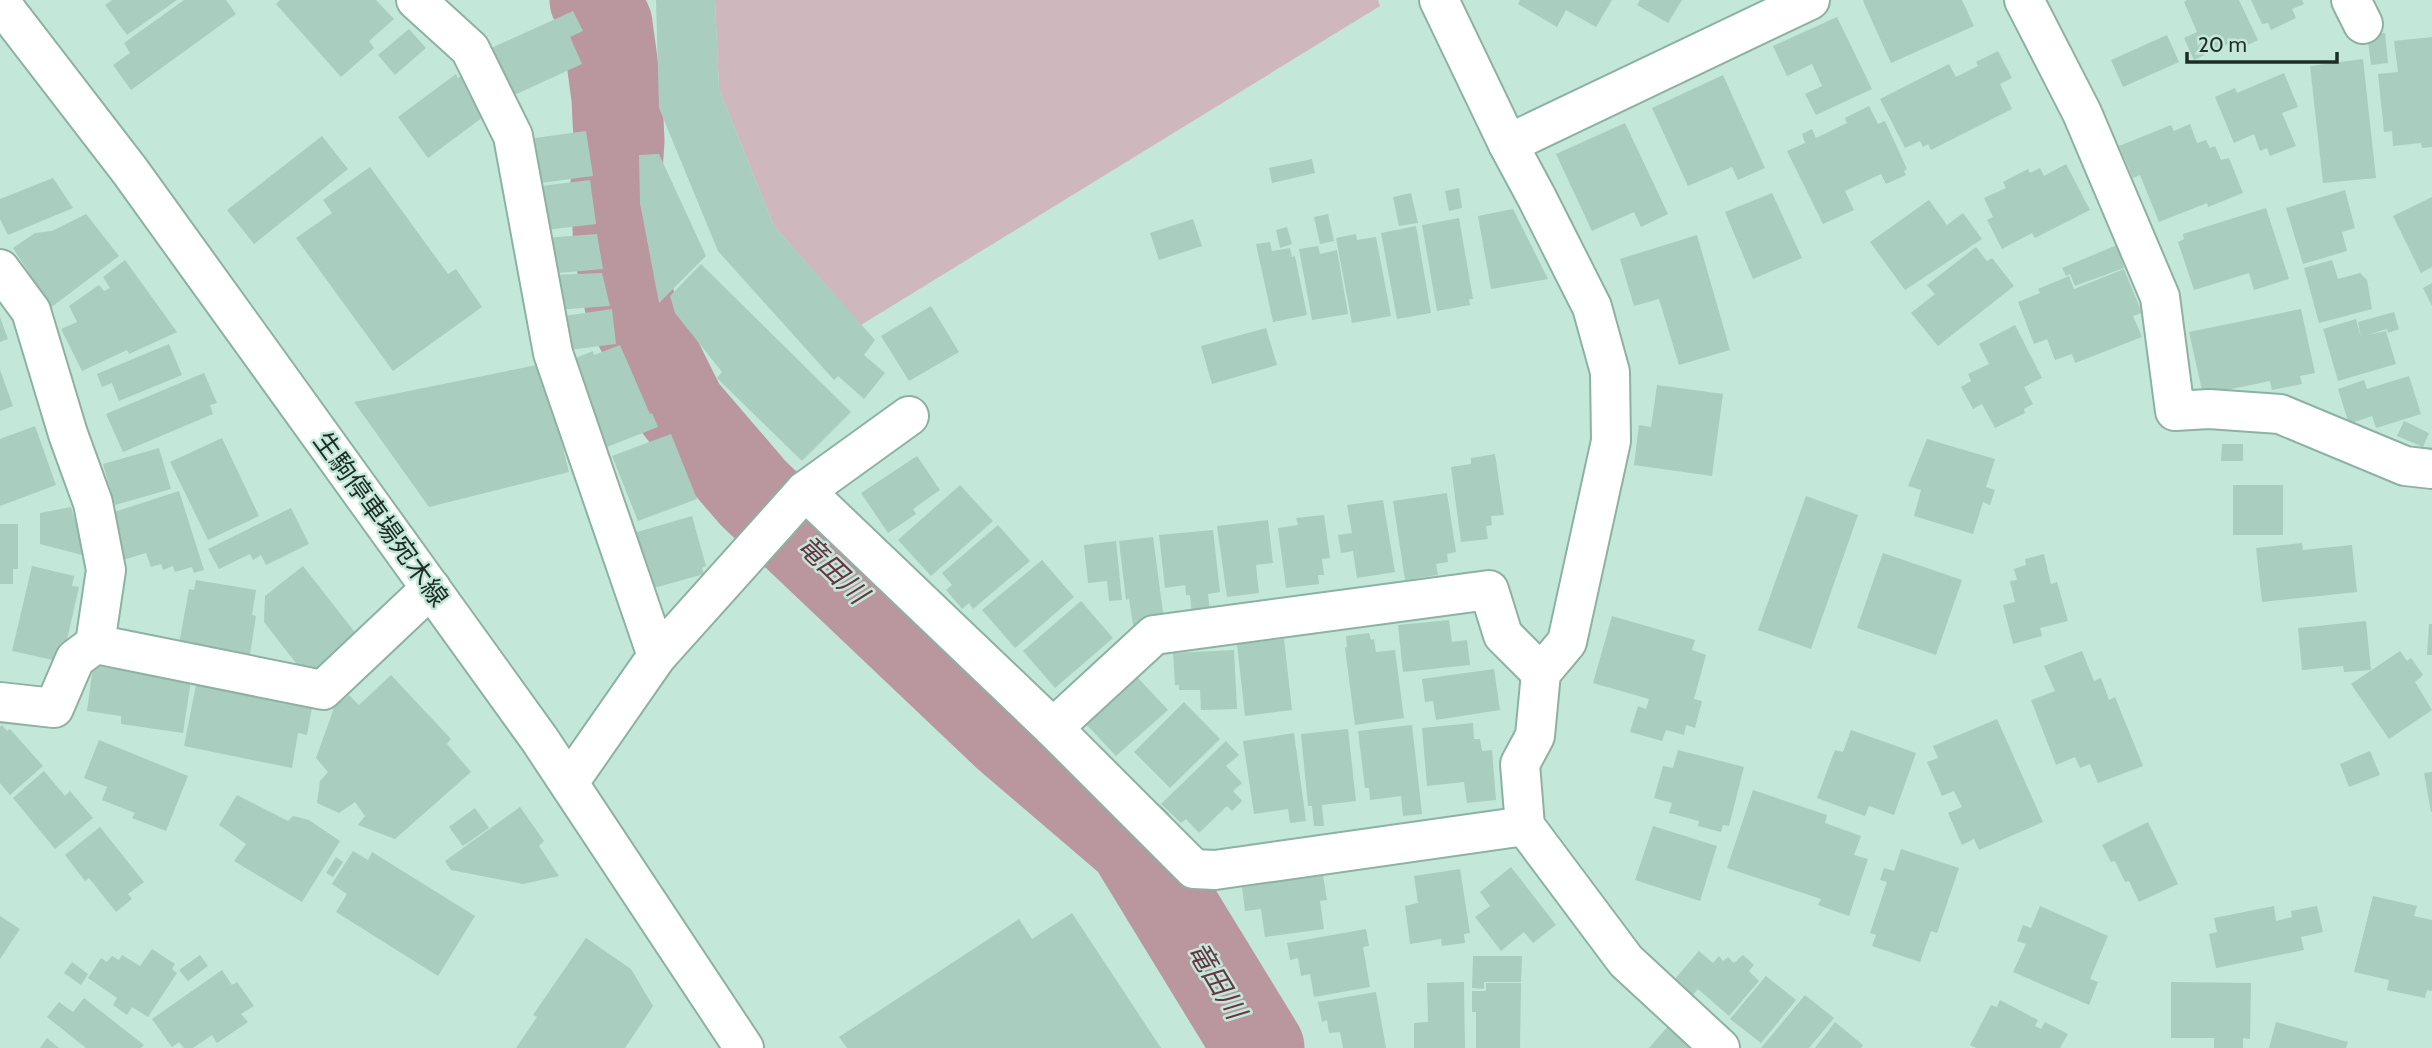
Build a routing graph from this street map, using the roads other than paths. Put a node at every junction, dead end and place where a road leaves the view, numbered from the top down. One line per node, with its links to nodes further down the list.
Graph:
1 (416, 0): 13 (street)
2 (1439, 0): 6 (street)
3 (1810, 0): 6 (street)
4 (2024, 0): 9 (street)
5 (0, 2): 11 (street, 生駒停車場宛木線)
6 (1508, 144): 14 (street)
7 (0, 269): 12 (street)
8 (909, 416): 10 (street)
9 (2432, 469)
10 (801, 495): 13 (street); 16 (street)
11 (431, 588): 12 (street); 17 (street, 生駒停車場宛木線)
12 (95, 644): 15 (street)
13 (657, 656): 17 (street)
14 (1541, 673): 16 (street); 18 (street)
15 (0, 702)
16 (1053, 728): 18 (street)
17 (570, 781): 19 (street, 生駒停車場宛木線)
18 (1525, 826): 20 (street)
19 (744, 1048)
20 (1720, 1048)

